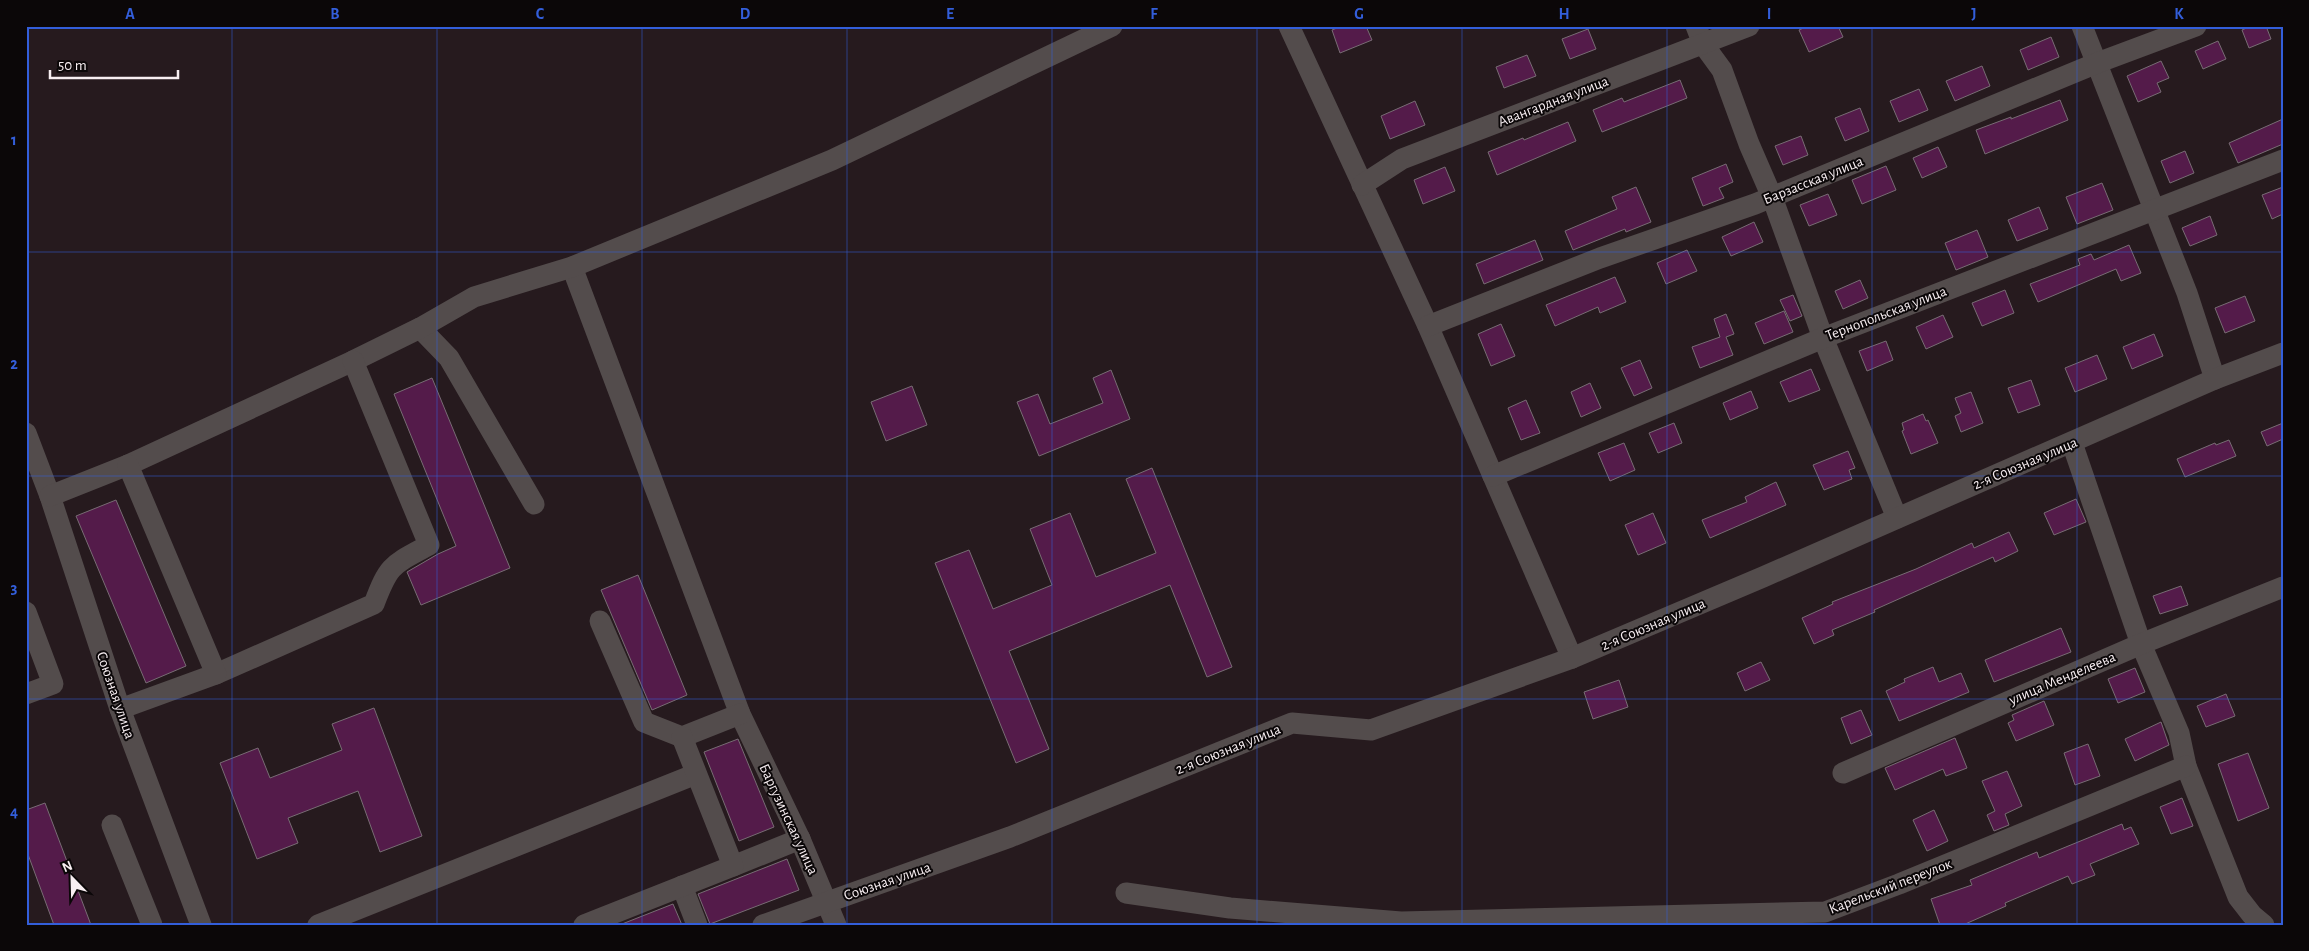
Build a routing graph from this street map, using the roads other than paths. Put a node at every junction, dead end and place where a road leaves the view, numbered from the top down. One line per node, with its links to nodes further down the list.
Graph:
1 (1112, 26): 12 (street)
2 (1289, 26): 9 (street)
3 (1749, 26): 6 (street, Авангардная улица)
4 (2082, 26): 7 (street)
5 (2196, 26): 7 (street, Барзасская улица)
6 (1699, 35): 9 (street, Авангардная улица); 10 (street)
7 (2097, 63): 10 (street, Барзасская улица); 11 (street)
8 (2283, 160): 11 (street, Тернопольская улица)
9 (1362, 185): 13 (street)
10 (1772, 197): 13 (street, Барзасская улица); 15 (street)
11 (2154, 208): 15 (street, Тернопольская улица); 18 (street)
12 (572, 267): 14 (street); 34 (street, Баргузинская улица)
13 (1428, 326): 22 (street)
14 (420, 328): 17 (street); 24 (street)
15 (1823, 338): 22 (street, Тернопольская улица); 25 (street)
16 (2283, 353): 18 (street, 2-я Союзная улица)
17 (353, 361): 21 (street); 31 (street)
18 (2215, 379): 20 (street, 2-я Союзная улица)
19 (26, 432): 23 (street, Союзная улица)
20 (2072, 443): 25 (street, 2-я Союзная улица); 29 (street)
21 (128, 465): 23 (street); 31 (street)
22 (1493, 476): 30 (street)
23 (50, 496): 33 (street, Союзная улица)
24 (534, 504)
25 (1897, 518): 30 (street, 2-я Союзная улица)
26 (2283, 587): 29 (street, улица Менделеева)
27 (26, 612): 32 (street)
28 (600, 621): 35 (street)
29 (2141, 644): 36 (street); 37 (street, улица Менделеева)
30 (1572, 658): 40 (street, 2-я Союзная улица)
31 (216, 674): 33 (street)
32 (26, 694)
33 (120, 709): 48 (street, Союзная улица)
34 (740, 714): 35 (street); 41 (street, Баргузинская улица)
35 (682, 737): 38 (street)
36 (2186, 766): 44 (street, Карельский переулок); 46 (street)
37 (1843, 773)
38 (696, 774): 42 (street); 49 (street)
39 (112, 825): 47 (street)
40 (1010, 837): 45 (street, Союзная улица)
41 (800, 839): 42 (street); 45 (street, Баргузинская улица)
42 (733, 866): 43 (street)
43 (682, 886): 50 (street); 51 (street)
44 (1126, 893)
45 (827, 902): 52 (street, Союзная улица); 53 (street, Баргузинская улица)
46 (2250, 922)
47 (152, 925)
48 (201, 925)
49 (318, 925)
50 (584, 925)
51 (698, 925)
52 (763, 925)
53 (836, 925)

